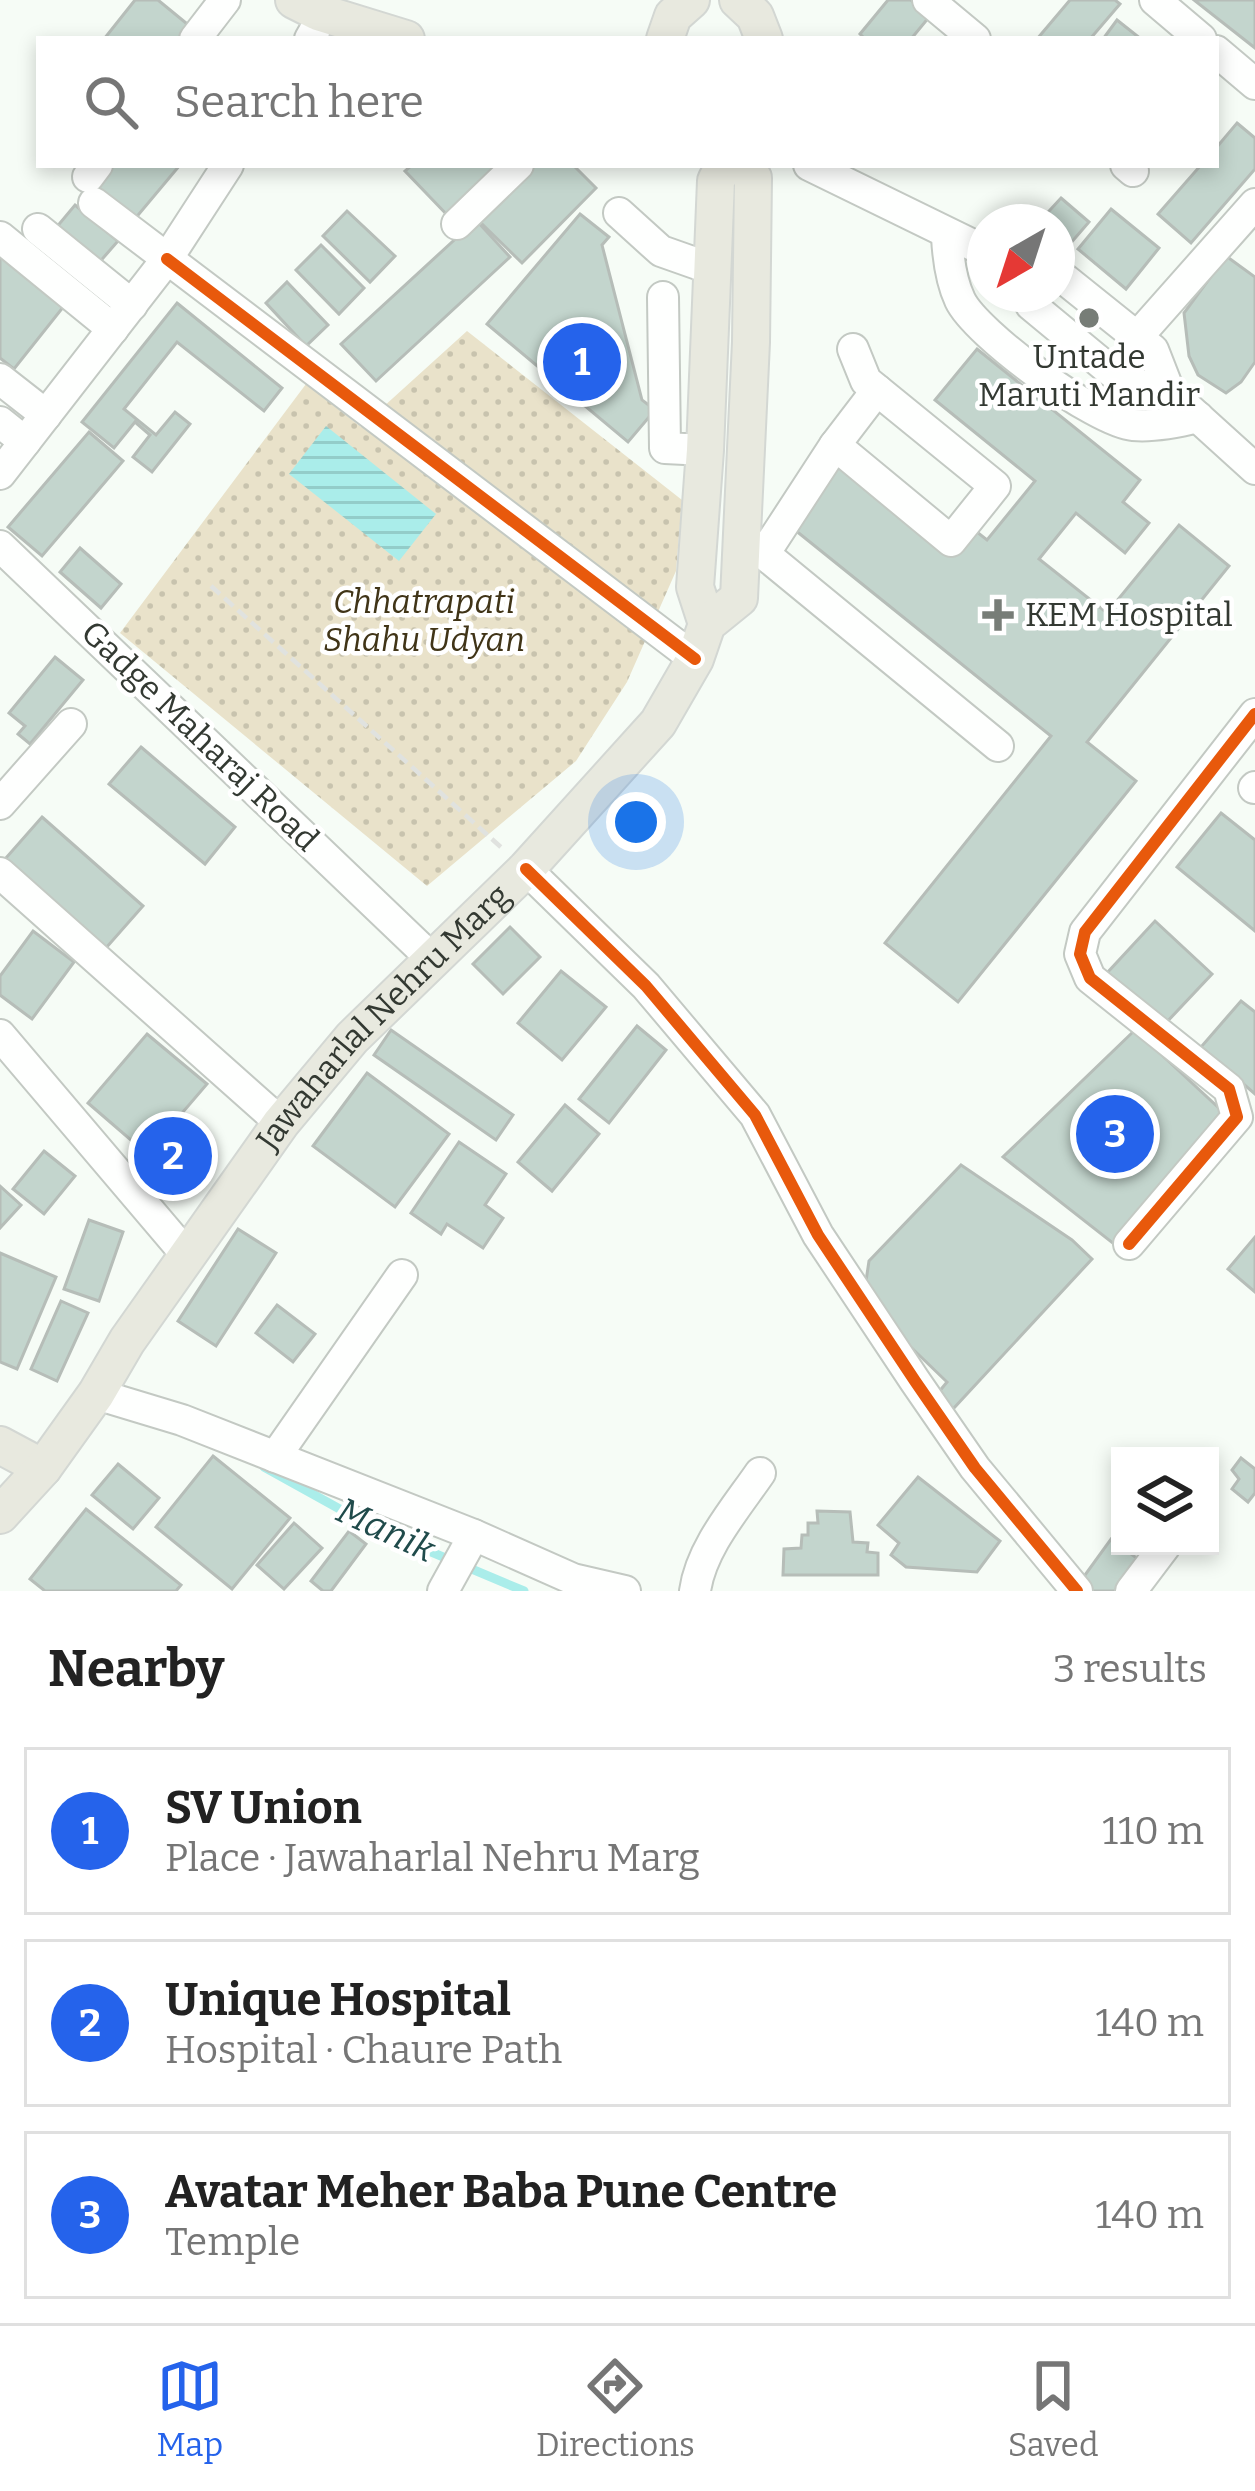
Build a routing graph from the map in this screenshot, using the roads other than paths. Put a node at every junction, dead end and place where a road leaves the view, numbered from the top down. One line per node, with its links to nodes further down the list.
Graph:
1 (225, 0): 6 (street)
2 (265, 0): 7 (main road)
3 (294, 0): 8 (main road)
4 (928, 0): 9 (street)
5 (1155, 0): 10 (street)
6 (197, 36)
7 (320, 36)
8 (396, 36)
9 (971, 36)
10 (1198, 36)
11 (1219, 54): 12 (street)
12 (1255, 84)
13 (226, 168): 27 (street)
14 (515, 168): 21 (street)
15 (722, 168): 28 (main road)
16 (745, 168): 46 (main road, Jawaharlal Nehru Marg)
17 (815, 168): 23 (street)
18 (93, 181): 27 (street)
19 (1255, 204): 25 (street)
20 (619, 213): 28 (street)
21 (457, 224)
22 (38, 230): 32 (street)
23 (947, 236): 26 (street); 39 (street)
24 (0, 237): 32 (street)
25 (1243, 239): 33 (street)
26 (967, 244)
27 (167, 259): 32 (street); 48 (street)
28 (710, 268): 43 (main road)
29 (1075, 287): 33 (street)
30 (663, 297): 43 (street)
31 (1039, 312): 37 (street)
32 (123, 317): 38 (street)
33 (1138, 336): 37 (street)
34 (853, 349): 36 (street)
35 (0, 379): 38 (street)
36 (877, 390): 42 (street); 42 (street)
37 (1169, 391): 39 (street)
38 (46, 415): 41 (street)
39 (1198, 417): 44 (street)
40 (0, 422): 41 (street)
41 (25, 442): 45 (street)
42 (835, 445): 46 (street)
43 (705, 450): 48 (main road)
44 (1255, 469)
45 (0, 474)
46 (753, 545): 48 (main road, Jawaharlal Nehru Marg); 51 (street)
47 (0, 546): 55 (street, Gadge Maharaj Road)
48 (701, 642): 53 (main road, Jawaharlal Nehru Marg)
49 (1255, 714): 58 (street)
50 (71, 724): 52 (street)
51 (998, 746)
52 (0, 804)
53 (526, 869): 55 (main road, Jawaharlal Nehru Marg); 71 (street)
54 (0, 873): 57 (street)
55 (415, 942): 57 (main road, Jawaharlal Nehru Marg)
56 (0, 1035): 59 (street)
57 (281, 1123): 59 (main road, Jawaharlal Nehru Marg)
58 (1129, 1244)
59 (186, 1254): 61 (main road, Jawaharlal Nehru Marg)
60 (402, 1275): 63 (street)
61 (96, 1394): 63 (street); 64 (main road, Jawaharlal Nehru Marg)
62 (0, 1445): 64 (main road)
63 (275, 1457): 68 (street)
64 (43, 1468): 66 (main road, Jawaharlal Nehru Marg)
65 (760, 1473): 70 (street)
66 (0, 1514)
67 (1158, 1555): 72 (street)
68 (459, 1562): 69 (street)
69 (625, 1591)
70 (695, 1591)
71 (1077, 1591)
72 (1131, 1591)

